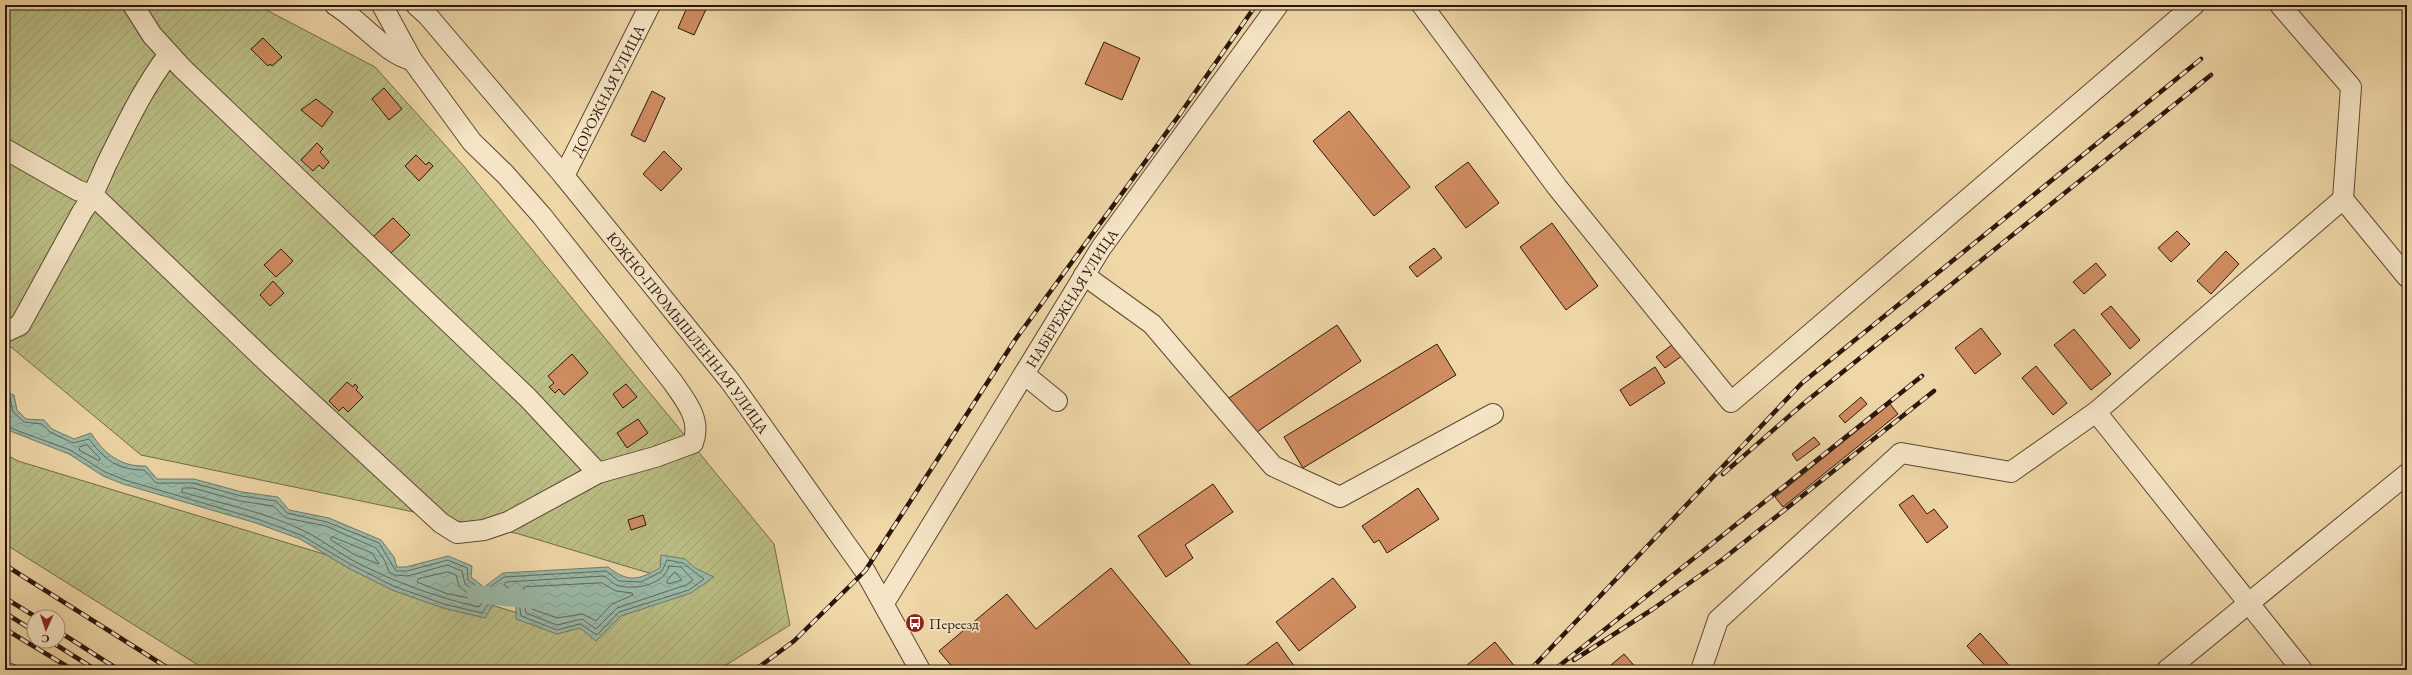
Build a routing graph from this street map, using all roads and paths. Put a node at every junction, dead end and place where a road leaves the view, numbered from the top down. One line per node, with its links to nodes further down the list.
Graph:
1 (133, 5): 10 (street)
2 (334, 5): 11 (street)
3 (382, 5): 11 (street)
4 (650, 5): 13 (street, ДОРОЖНАЯ УЛИЦА)
5 (1278, 5): 16 (street, НАБЕРЕЖНАЯ УЛИЦА)
6 (1422, 5): 7 (street)
7 (2194, 5)
8 (2280, 5): 15 (street)
9 (422, 10): 13 (street, ЮЖНО-ПРОМЫШЛЕННАЯ УЛИЦА)
10 (169, 54): 14 (street); 23 (street)
11 (412, 60): 23 (street)
12 (5, 149): 14 (street)
13 (564, 176): 25 (street, ЮЖНО-ПРОМЫШЛЕННАЯ УЛИЦА)
14 (94, 196): 18 (street); 23 (street)
15 (2342, 198): 17 (street); 21 (street)
16 (1084, 275): 19 (street, НАБЕРЕЖНАЯ УЛИЦА); 22 (street)
17 (2407, 277)
18 (5, 332)
19 (1024, 374): 20 (street); 25 (street, НАБЕРЕЖНАЯ УЛИЦА)
20 (1057, 401)
21 (2096, 412): 26 (street); 28 (street)
22 (1493, 414)
23 (598, 473)
24 (2407, 474): 26 (street)
25 (884, 603): 27 (street, ЮЖНО-ПРОМЫШЛЕННАЯ УЛИЦА)
26 (2248, 603): 29 (street); 30 (street)
27 (920, 670)
28 (1701, 670)
29 (2167, 670)
30 (2302, 670)

